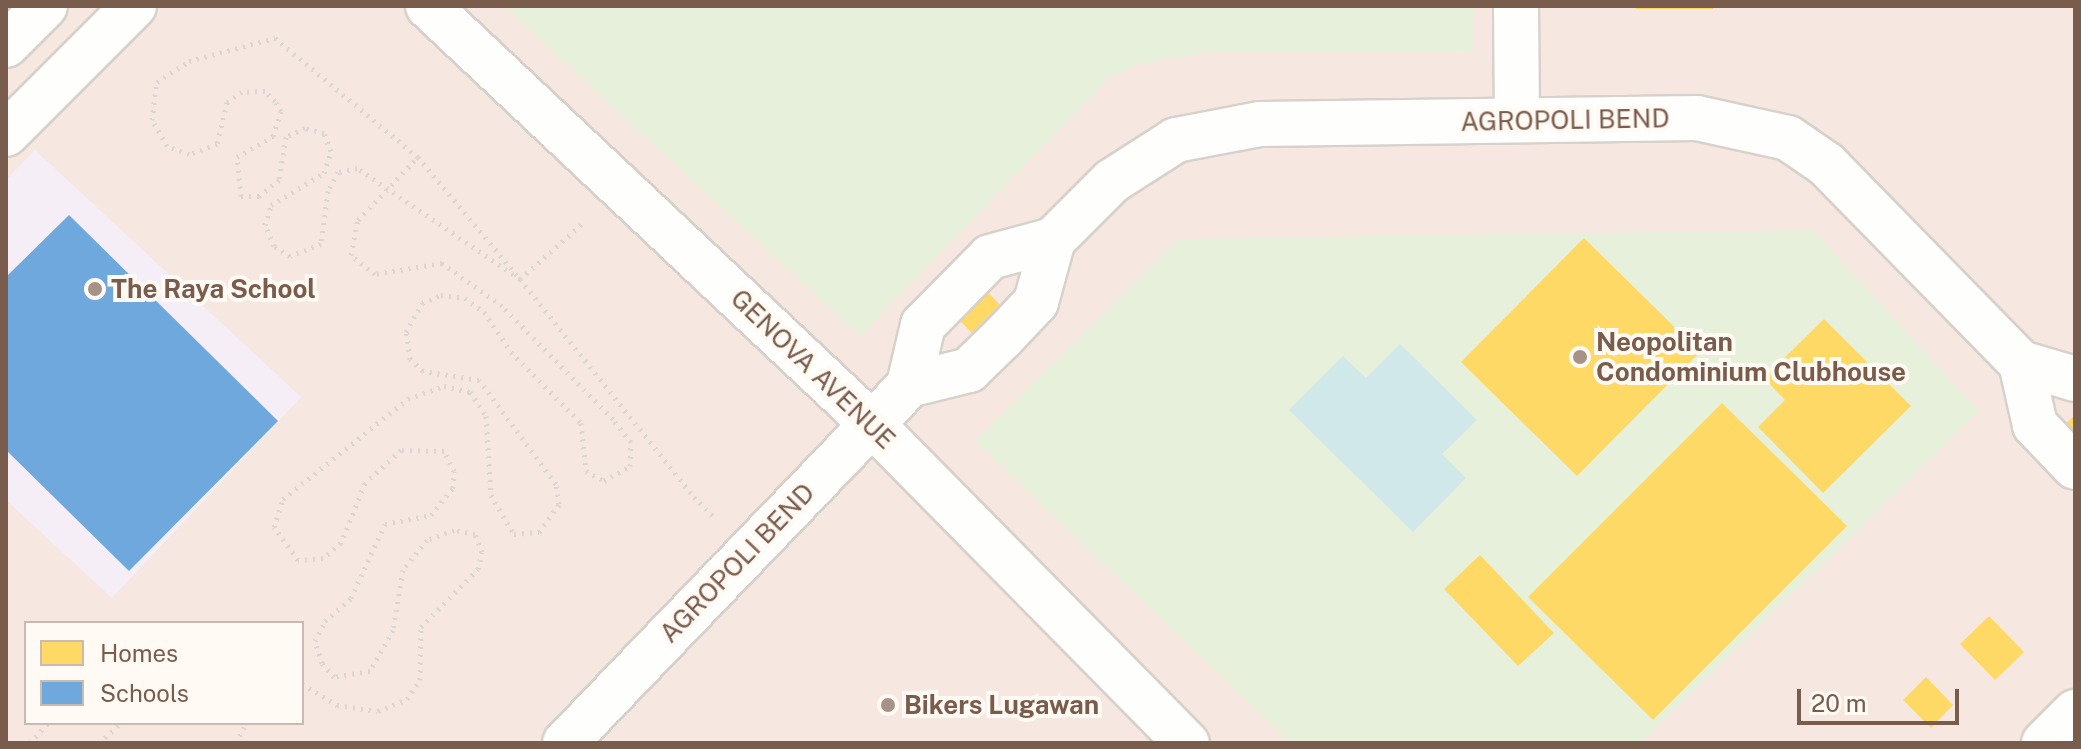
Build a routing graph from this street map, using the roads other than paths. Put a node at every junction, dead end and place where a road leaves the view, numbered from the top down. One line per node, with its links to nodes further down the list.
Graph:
1 (45, 6): 5 (street)
2 (134, 6): 7 (street)
3 (428, 6): 12 (street, GENOVA AVENUE)
4 (1516, 6): 6 (street)
5 (6, 45)
6 (1517, 120): 8 (street, AGROPOLI BEND); 9 (street, AGROPOLI BEND)
7 (6, 134)
8 (1053, 240): 11 (street, AGROPOLI BEND); 11 (street, AGROPOLI BEND)
9 (2021, 363): 10 (street, AGROPOLI BEND); 13 (street)
10 (2075, 379)
11 (909, 385): 12 (street, AGROPOLI BEND)
12 (871, 423): 15 (street, AGROPOLI BEND); 16 (street, GENOVA AVENUE)
13 (2075, 467)
14 (2075, 712): 17 (street)
15 (565, 743)
16 (1187, 743)
17 (2044, 743)

